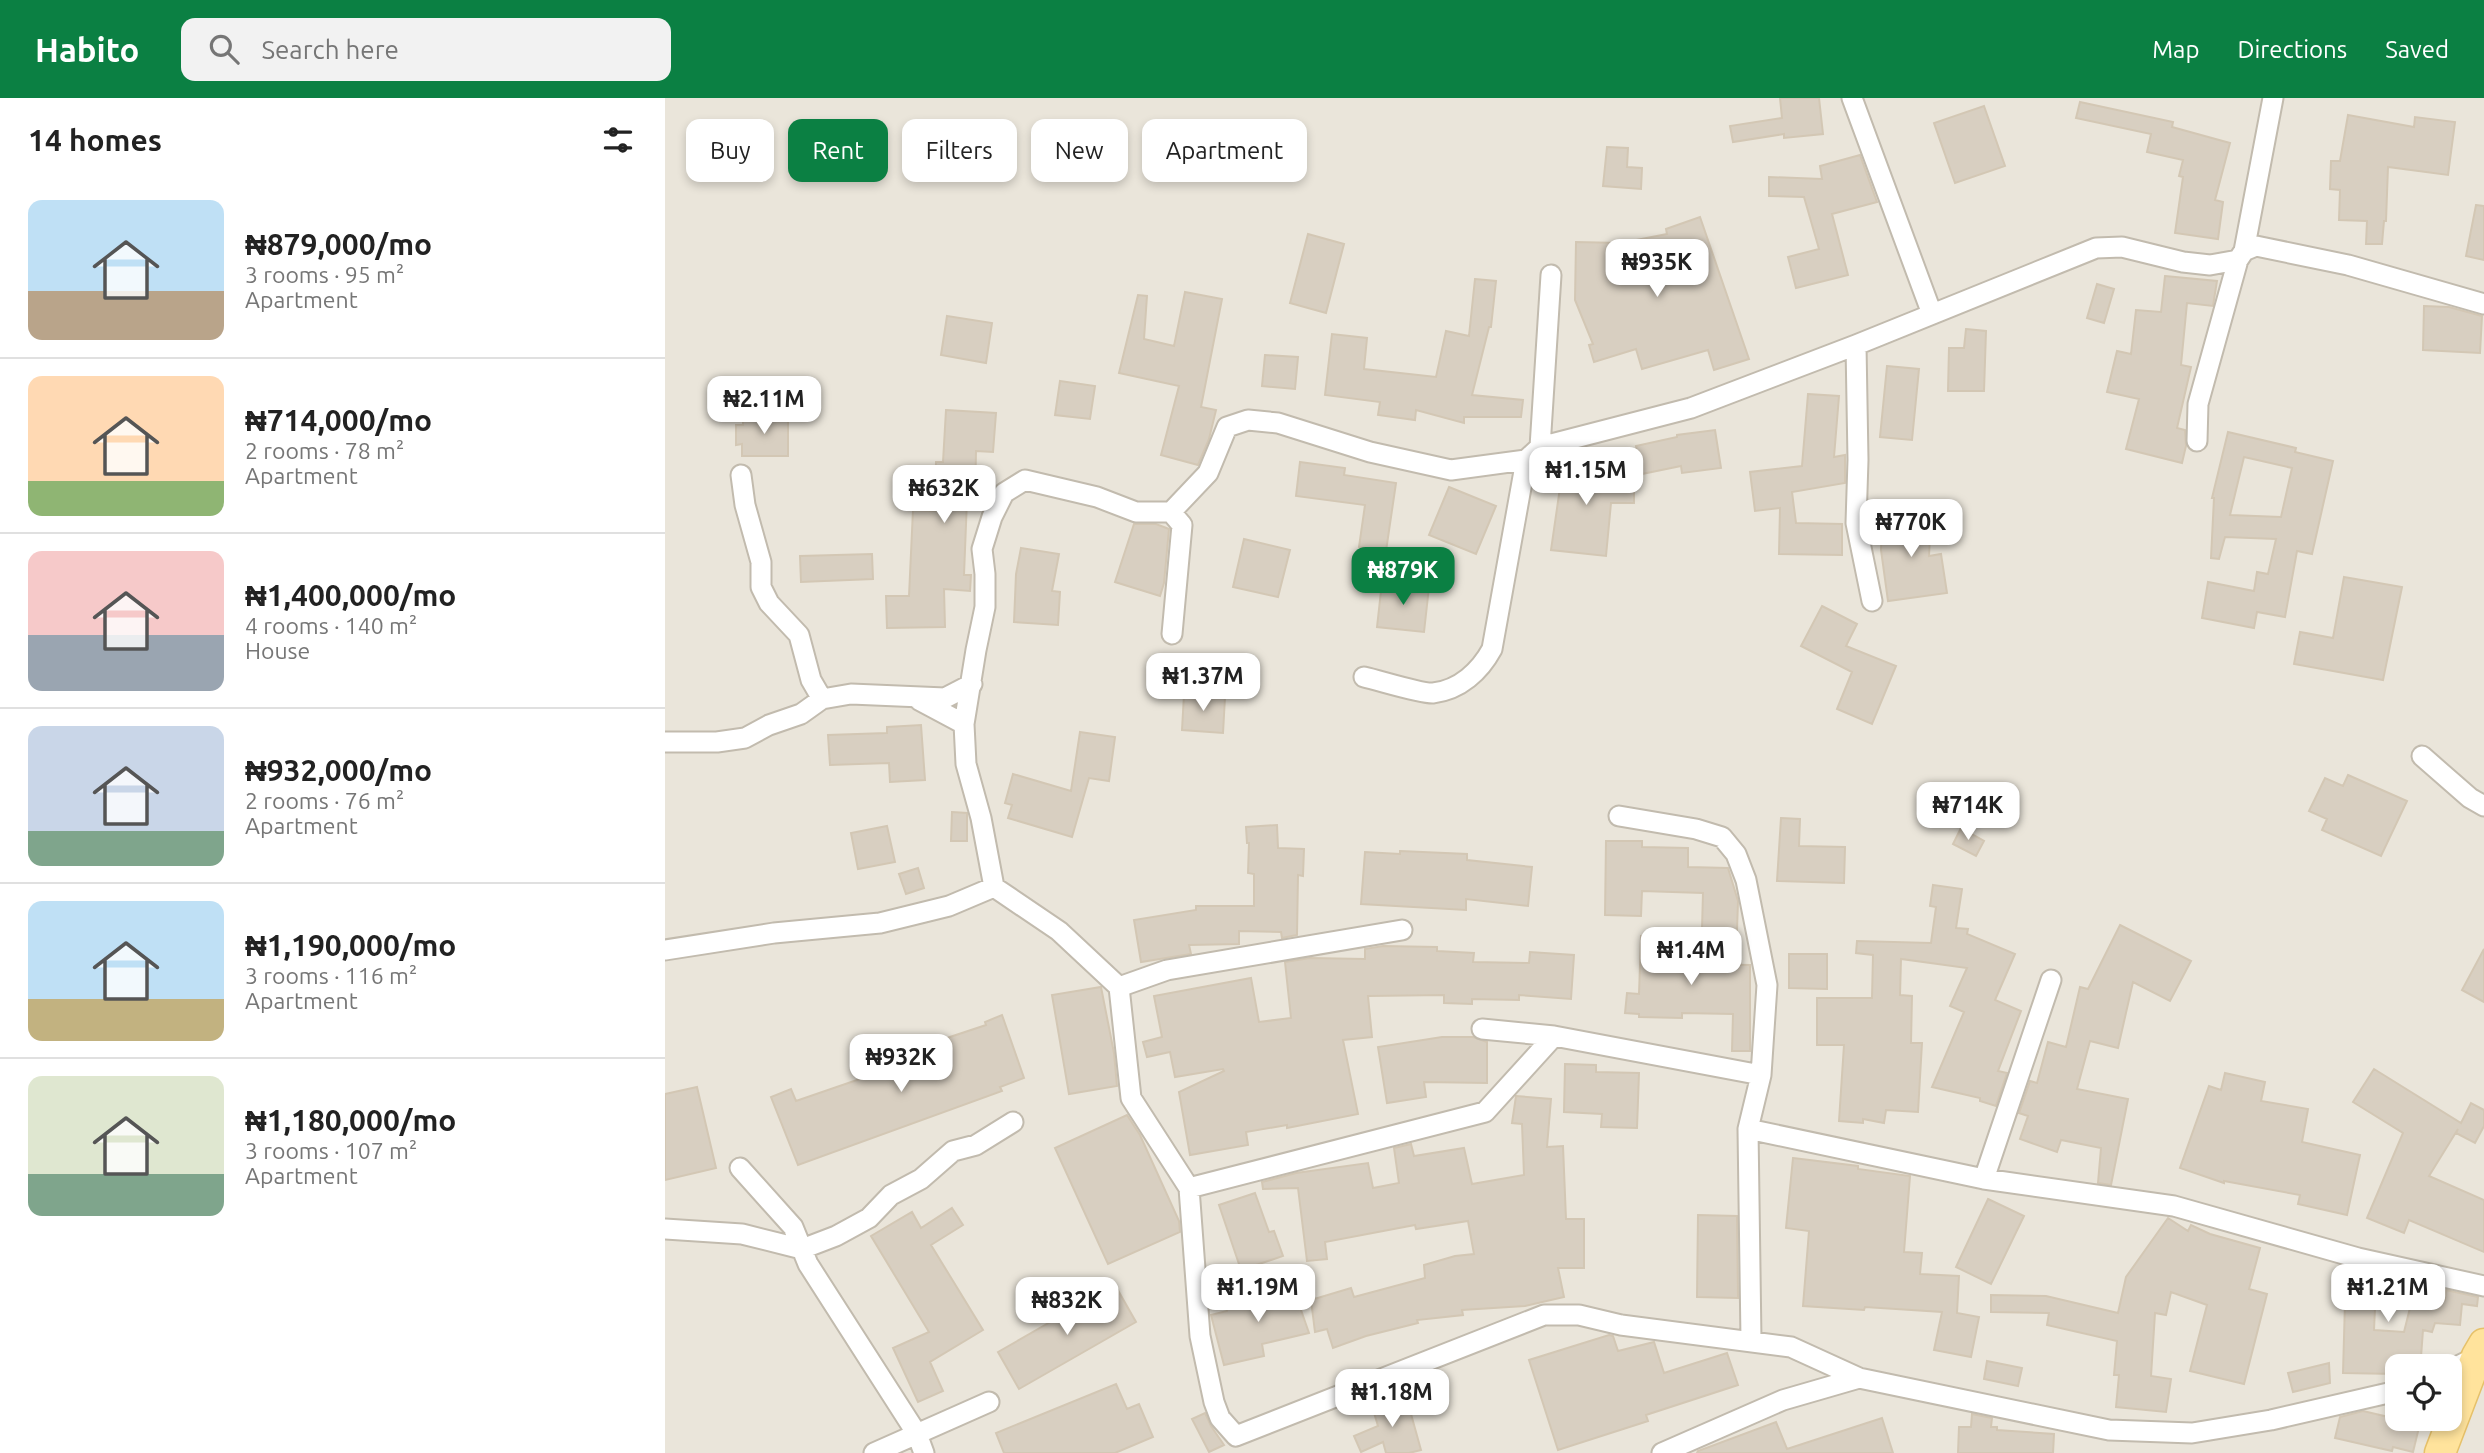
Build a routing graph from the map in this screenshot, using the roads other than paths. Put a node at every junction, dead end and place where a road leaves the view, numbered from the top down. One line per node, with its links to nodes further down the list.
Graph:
1 (1852, 98): 6 (street)
2 (2273, 98): 3 (street)
3 (2241, 255): 5 (street); 6 (street); 8 (street)
4 (1551, 275): 9 (street)
5 (2484, 304)
6 (1932, 314): 7 (street)
7 (1856, 345): 9 (street); 12 (street)
8 (2197, 441)
9 (1533, 454): 11 (street); 14 (street)
10 (741, 475): 17 (street)
11 (1171, 512): 13 (street); 15 (street)
12 (1872, 601)
13 (1172, 634)
14 (1364, 677)
15 (972, 684): 16 (street); 18 (street)
16 (915, 698): 17 (street); 18 (street)
17 (822, 699): 19 (street)
18 (964, 724): 23 (street)
19 (665, 743)
20 (2422, 756): 21 (street)
21 (2484, 806)
22 (1619, 816): 30 (street)
23 (994, 887): 25 (street); 27 (street)
24 (1402, 930): 27 (street)
25 (665, 950)
26 (2051, 980): 34 (street)
27 (1119, 987): 35 (street)
28 (1482, 1029): 29 (street)
29 (1554, 1036): 30 (street); 35 (street)
30 (1761, 1075): 32 (street)
31 (1013, 1122): 37 (street)
32 (1748, 1129): 34 (street); 39 (street)
33 (740, 1168): 37 (street)
34 (1984, 1179): 38 (street)
35 (1189, 1188): 39 (street)
36 (665, 1229): 37 (street)
37 (802, 1249): 45 (street)
38 (2484, 1286)
39 (1751, 1340): 42 (street)
40 (2482, 1351): 41 (street); 48 (main road)
41 (2462, 1363)
42 (1859, 1378): 43 (street); 46 (street)
43 (2385, 1394)
44 (989, 1402): 45 (street)
45 (920, 1444): 47 (street)
46 (1666, 1452)
47 (874, 1453)
48 (2440, 1453)

